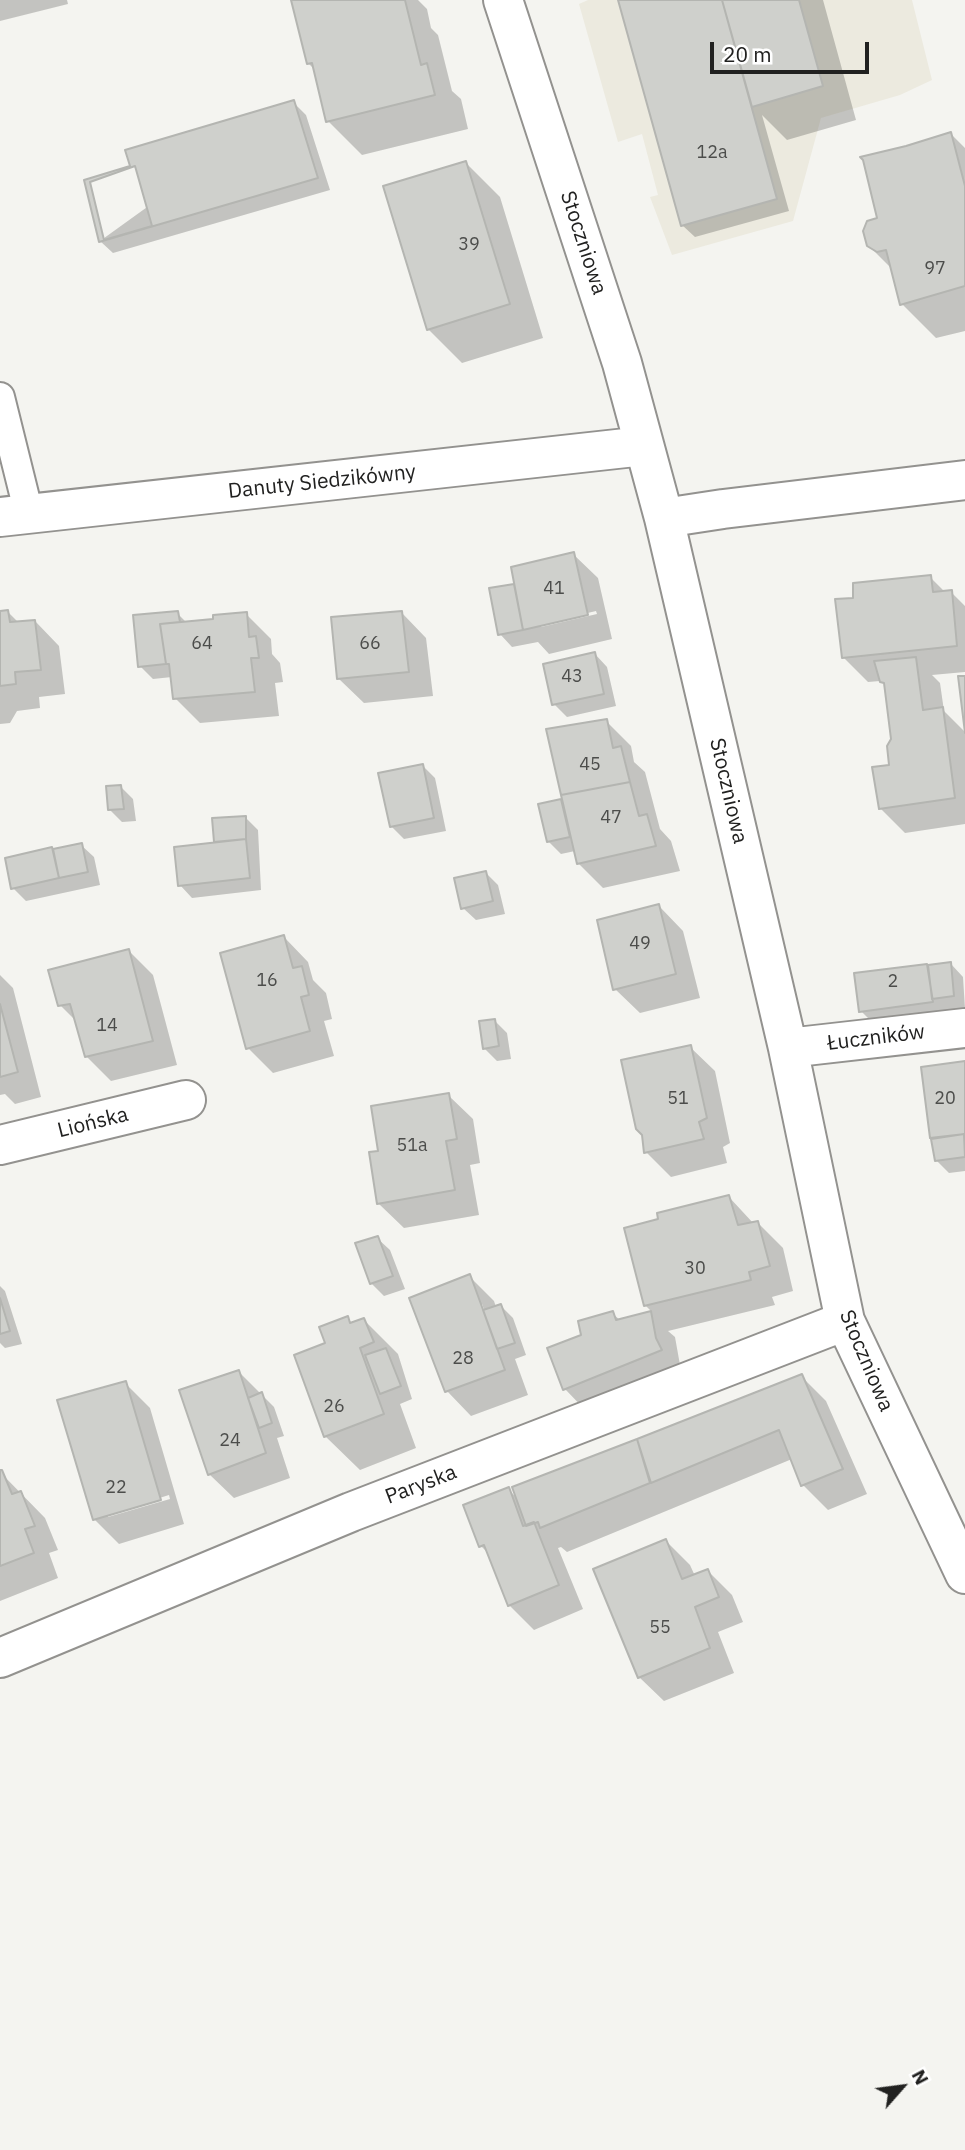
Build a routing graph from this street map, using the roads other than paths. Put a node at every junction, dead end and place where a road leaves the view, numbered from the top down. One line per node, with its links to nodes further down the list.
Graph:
1 (503, 0): 3 (street, Stoczniowa)
2 (0, 397): 5 (lane)
3 (644, 446): 5 (street, Danuty Siedzikówny); 6 (street, Stoczniowa)
4 (965, 480): 6 (street)
5 (15, 516)
6 (664, 518): 8 (street, Stoczniowa)
7 (965, 1028): 8 (street, Łuczników)
8 (788, 1048): 11 (street, Stoczniowa)
9 (186, 1100): 10 (street, Liońska)
10 (0, 1145)
11 (845, 1321): 12 (street, Stoczniowa); 13 (street, Paryska)
12 (965, 1574)
13 (0, 1658)

